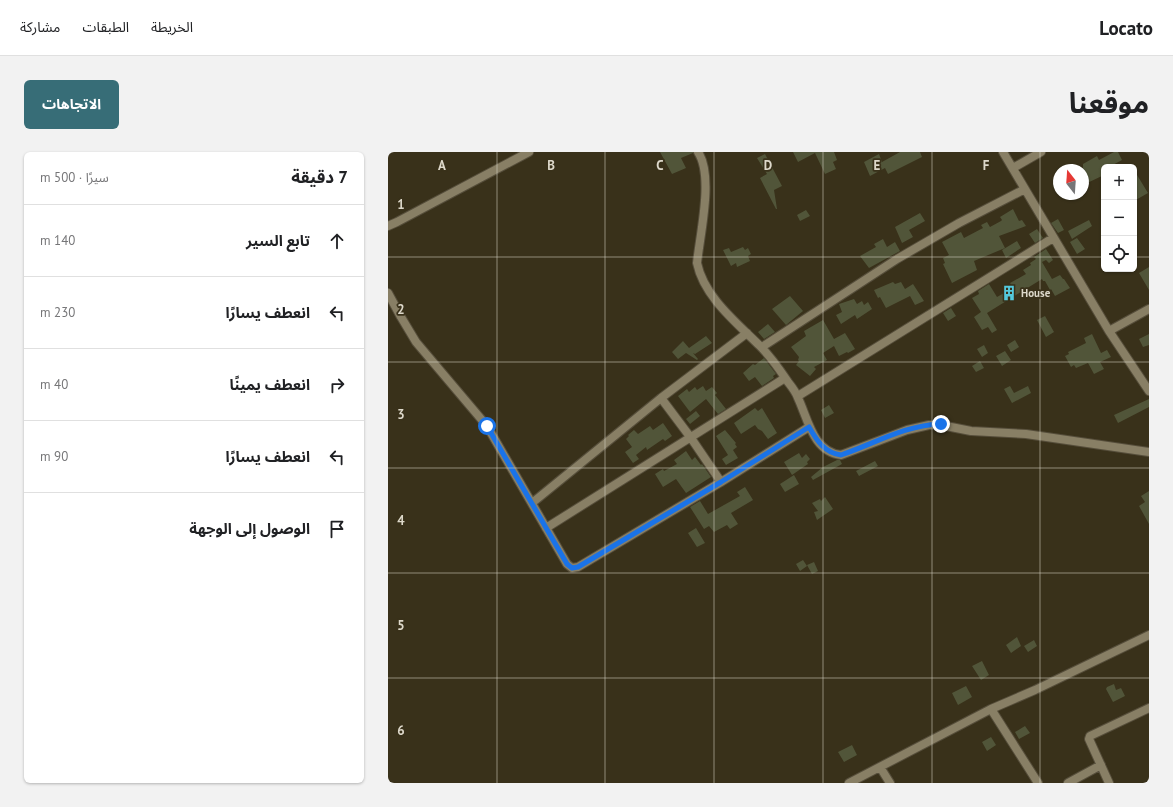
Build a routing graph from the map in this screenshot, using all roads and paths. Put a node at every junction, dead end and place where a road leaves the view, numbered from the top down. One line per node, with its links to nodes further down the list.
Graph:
1 (529, 152): 7 (street)
2 (698, 152): 12 (street)
3 (1003, 152): 5 (street)
4 (1041, 152): 5 (street)
5 (1012, 168): 6 (street)
6 (1024, 189): 8 (street); 13 (street)
7 (388, 226)
8 (1053, 238): 11 (street); 16 (street)
9 (388, 293): 22 (street)
10 (1149, 309): 11 (street)
11 (1109, 331): 15 (street)
12 (747, 333): 13 (street); 17 (street)
13 (762, 348): 14 (street)
14 (785, 378): 16 (street); 19 (street)
15 (1149, 391)
16 (798, 396): 18 (street)
17 (661, 398): 19 (street); 22 (street)
18 (809, 427): 20 (street); 21 (street)
19 (691, 438): 21 (street); 23 (street)
20 (1149, 452)
21 (721, 482): 23 (street)
22 (532, 503): 23 (street)
23 (546, 528)
24 (1149, 635): 25 (street)
25 (991, 708): 28 (street); 31 (street)
26 (1149, 708): 27 (street)
27 (1101, 765): 32 (street); 33 (street)
28 (880, 767): 29 (street); 30 (street)
29 (849, 783)
30 (890, 783)
31 (1038, 783)
32 (1068, 783)
33 (1109, 783)

